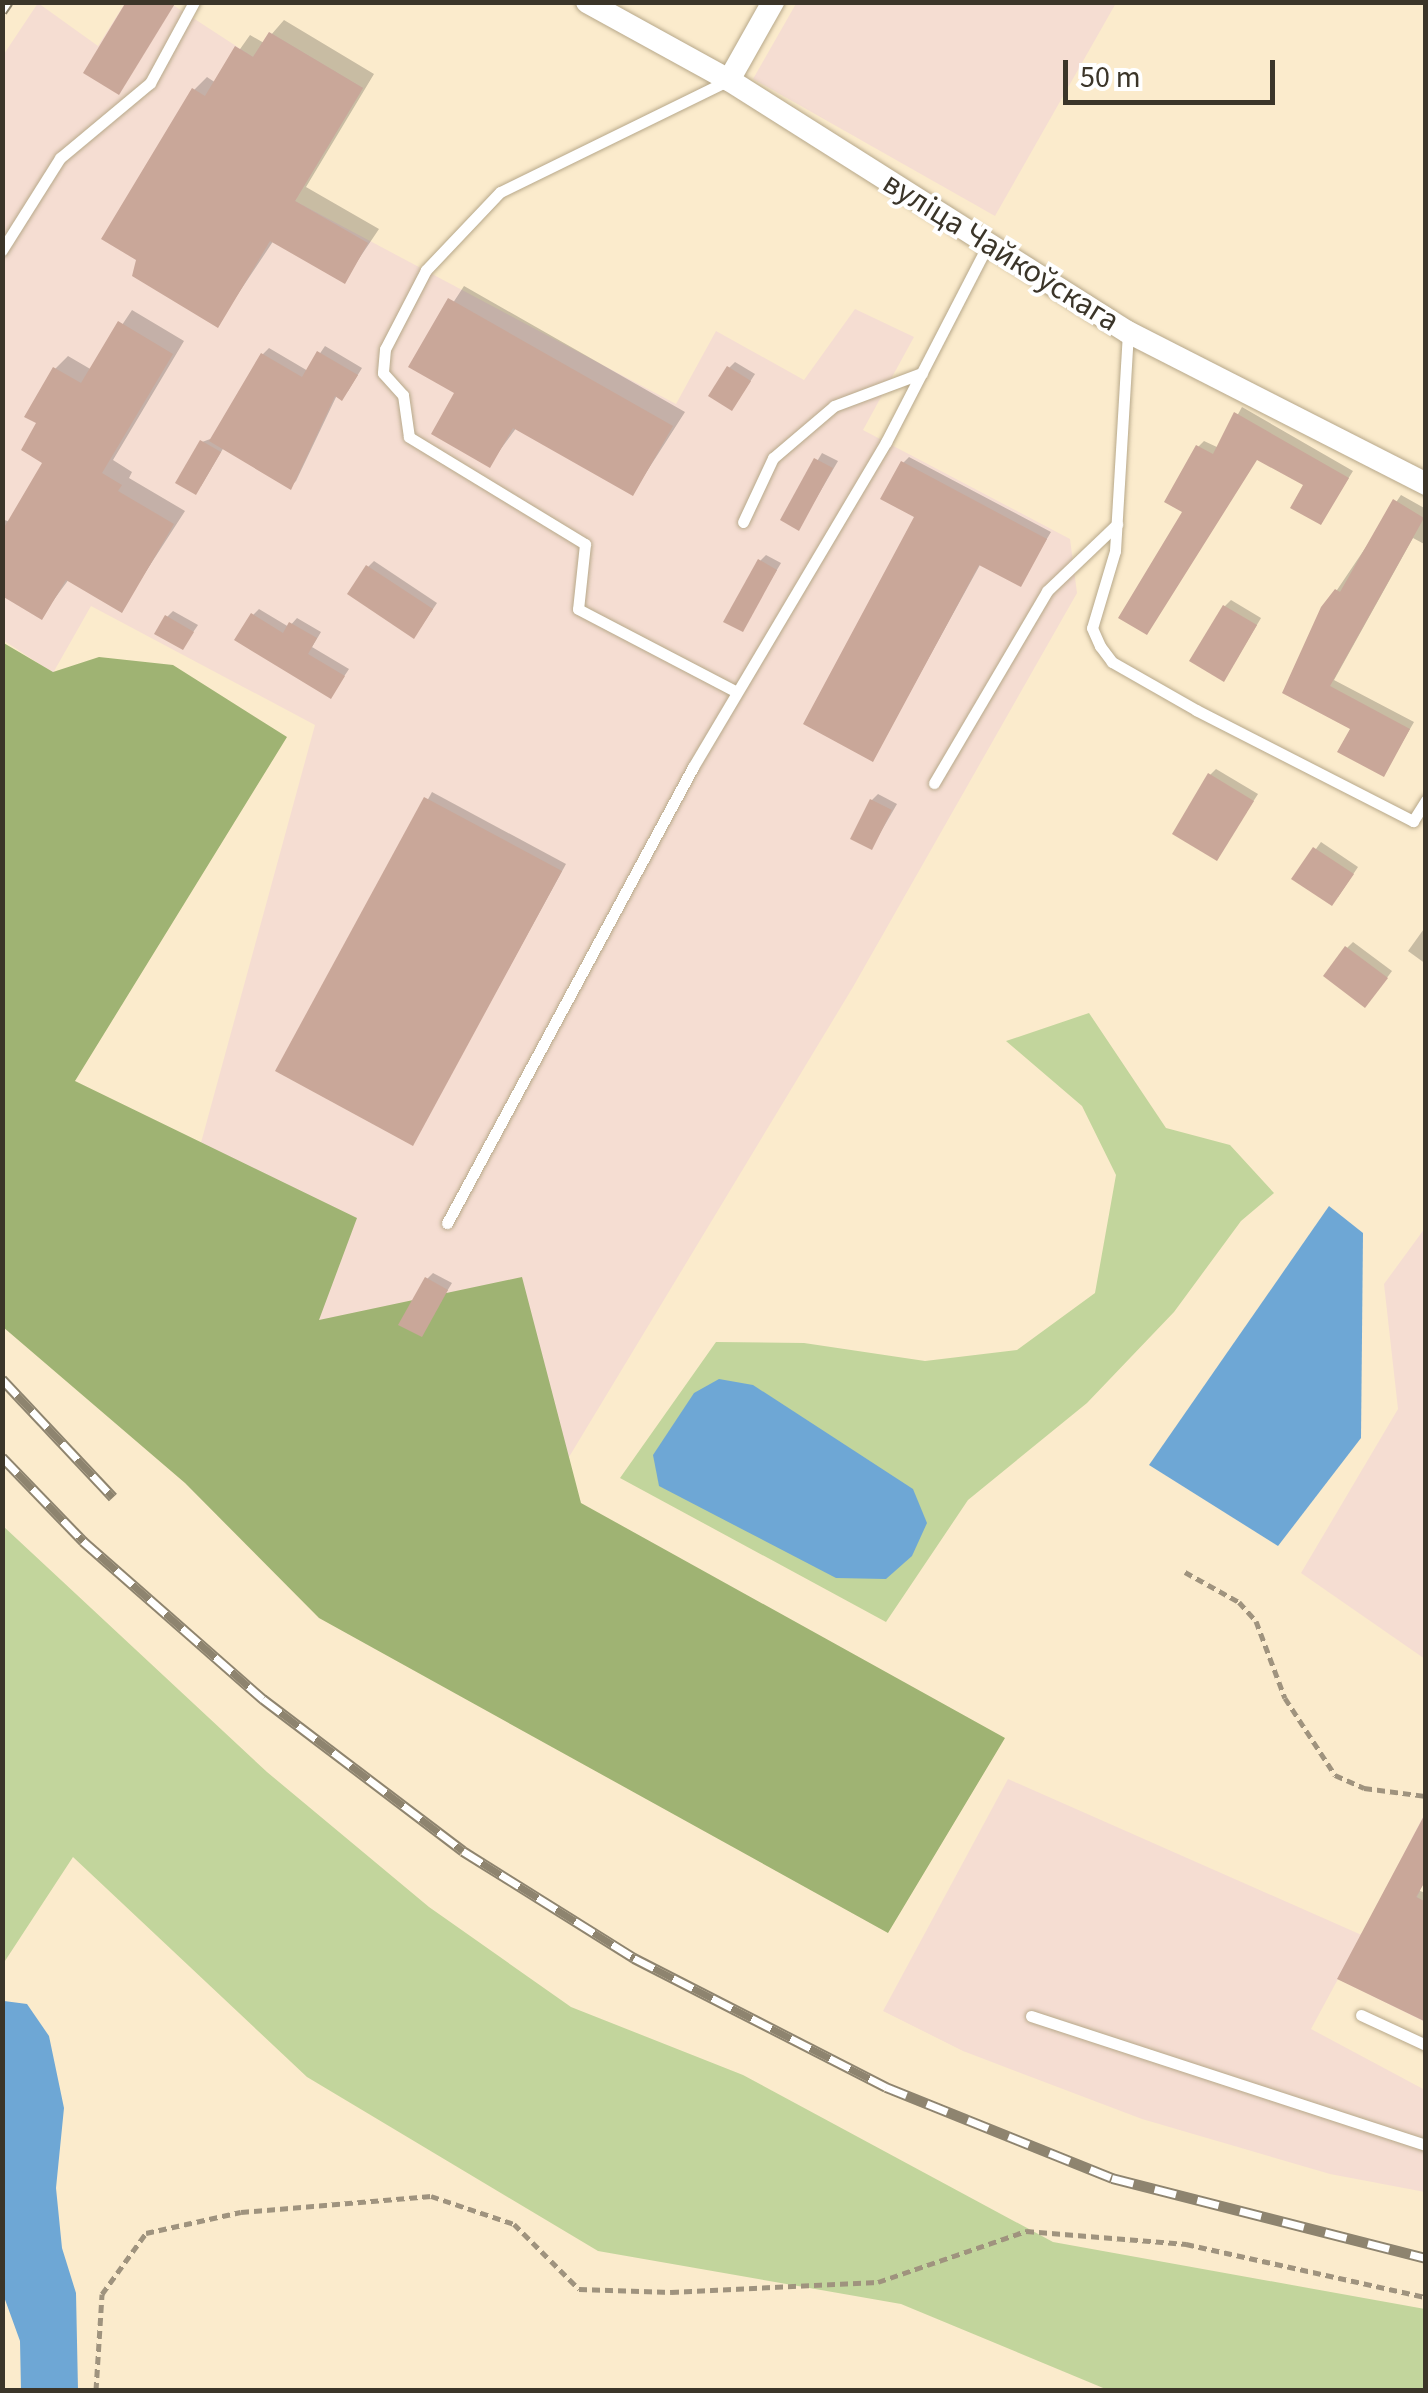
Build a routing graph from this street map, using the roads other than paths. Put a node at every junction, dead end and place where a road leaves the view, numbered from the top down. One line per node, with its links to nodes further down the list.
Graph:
1 (194, 2): 6 (lane)
2 (587, 2): 4 (street, вуліца Чайкоўскага)
3 (773, 2): 4 (street)
4 (729, 80): 5 (street, вуліца Чайкоўскага); 12 (lane)
5 (988, 244): 7 (street, вуліца Чайкоўскага); 8 (lane)
6 (2, 250)
7 (1128, 332): 9 (street, вуліца Чайкоўскага); 11 (lane)
8 (922, 373): 10 (lane); 12 (lane)
9 (1426, 484)
10 (743, 522)
11 (1117, 524): 13 (lane); 14 (lane)
12 (738, 692): 15 (lane)
13 (934, 783)
14 (1426, 800)
15 (447, 1223)
16 (1361, 2015): 18 (lane)
17 (1031, 2016): 19 (lane)
18 (1426, 2045)
19 (1426, 2145)

